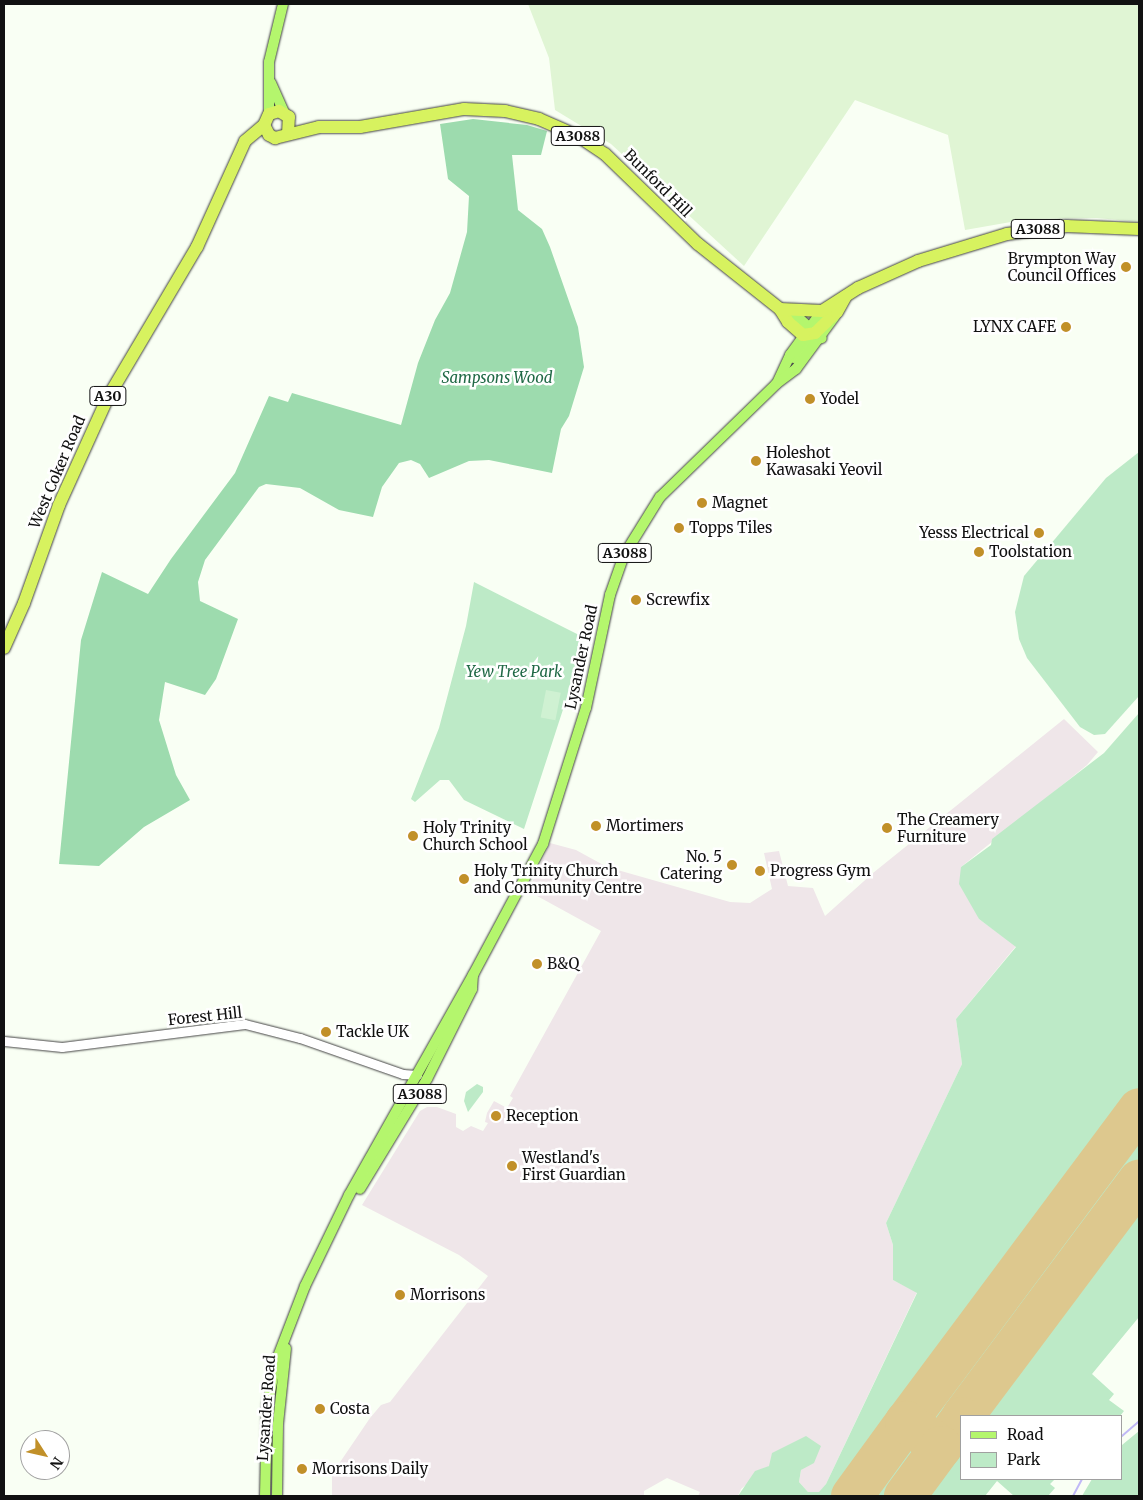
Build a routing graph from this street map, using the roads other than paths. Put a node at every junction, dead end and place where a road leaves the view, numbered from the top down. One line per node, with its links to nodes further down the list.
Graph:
1 (283, 4): 2 (main road)
2 (268, 62): 3 (main road); 3 (main road)
3 (276, 119): 4 (highway); 5 (highway); 5 (highway, A30); 13 (highway, West Coker Road / A30)
4 (319, 127): 5 (highway); 8 (highway, Bunford Hill / A3088)
5 (288, 134)
6 (1139, 229): 7 (highway, A3088)
7 (846, 296): 9 (highway, A3088); 10 (highway)
8 (790, 311): 9 (highway, A3088); 10 (highway, A3088)
9 (822, 311): 10 (main road)
10 (812, 333): 11 (main road, Lysander Road); 11 (main road, Lysander Road); 12 (main road, Lysander Road / A3088)
11 (786, 365): 12 (main road, Lysander Road)
12 (776, 384): 14 (main road, Lysander Road / A3088)
13 (4, 648)
14 (474, 975): 16 (main road, Lysander Road / A3088); 17 (main road, Lysander Road / A3088)
15 (4, 1041): 16 (street, Forest Hill)
16 (415, 1079): 17 (main road, Lysander Road / A3088)
17 (348, 1203): 18 (main road, Lysander Road / A3088)
18 (291, 1323): 19 (main road, Lysander Road / A3088); 20 (main road, Lysander Road / A3088)
19 (265, 1496)
20 (277, 1496)

